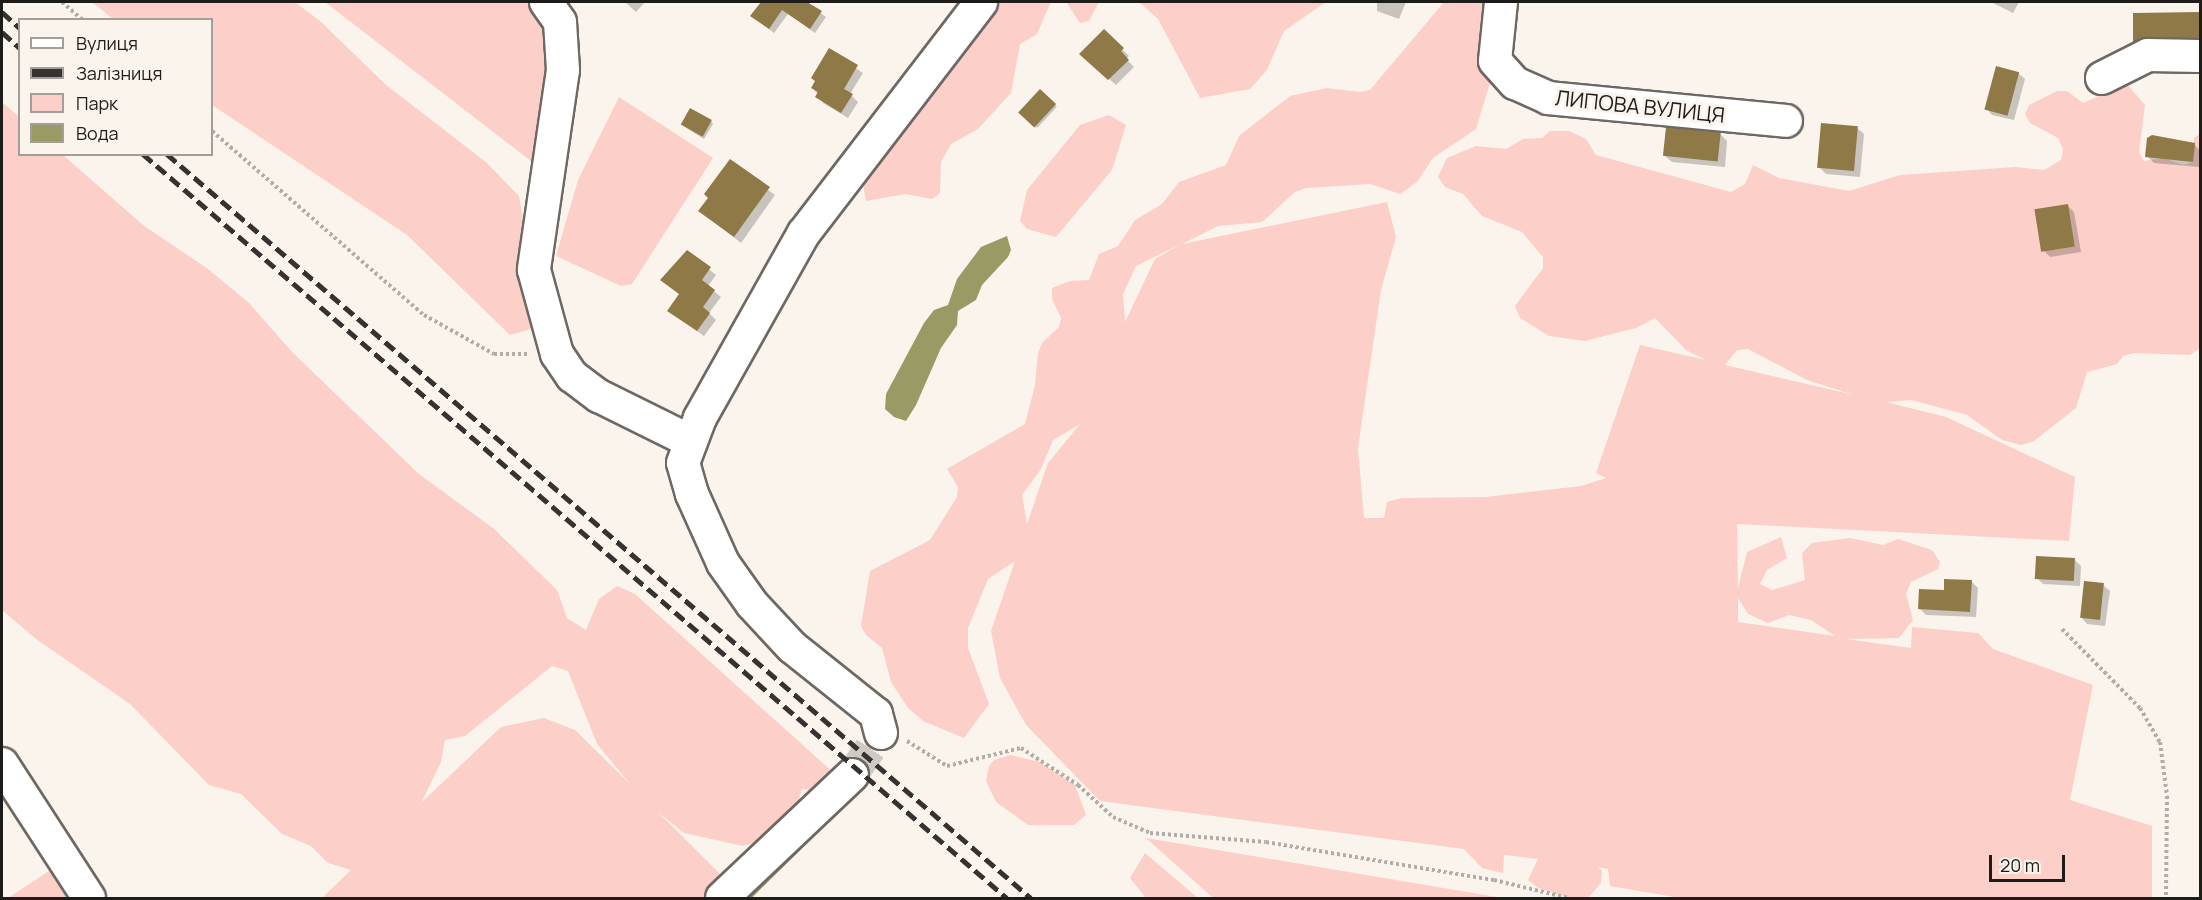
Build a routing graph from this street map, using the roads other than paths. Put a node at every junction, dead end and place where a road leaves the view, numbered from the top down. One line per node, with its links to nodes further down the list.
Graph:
1 (546, 2): 7 (street)
2 (981, 2): 7 (street)
3 (1501, 2): 6 (street, ЛИПОВА ВУЛИЦЯ)
4 (2200, 56): 5 (street)
5 (2102, 78)
6 (1786, 121)
7 (690, 441): 8 (street)
8 (881, 733)
9 (2, 764): 11 (street)
10 (852, 775): 12 (street)
11 (89, 898)
12 (722, 898)

